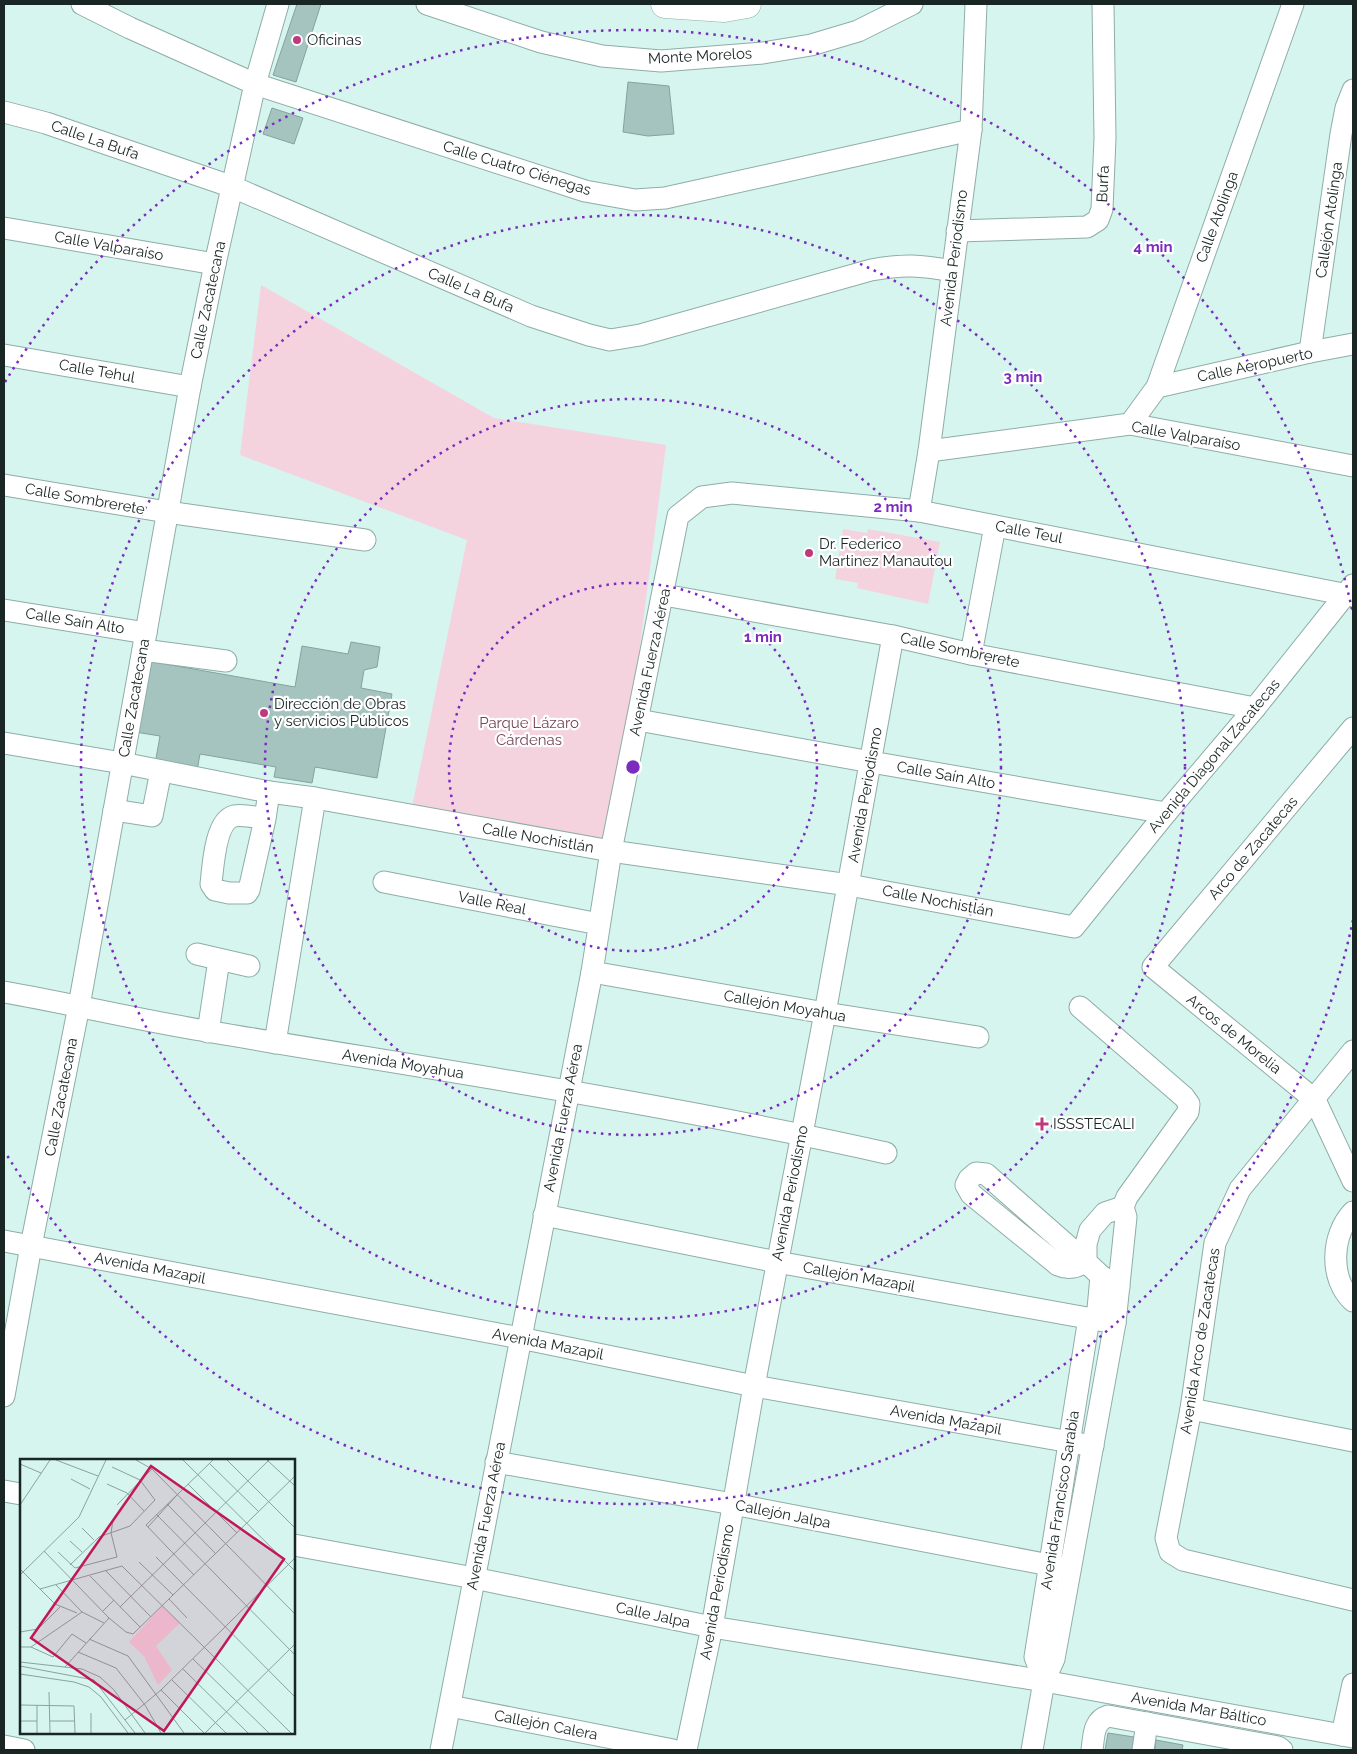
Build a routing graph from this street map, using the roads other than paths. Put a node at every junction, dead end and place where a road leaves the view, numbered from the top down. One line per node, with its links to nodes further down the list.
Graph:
1 (82, 4): 10 (street, Calle Cuatro Ciénegas)
2 (278, 4): 10 (street, Calle Zacatecana)
3 (427, 4): 6 (street, Monte Morelos)
4 (664, 4): 5 (highway)
5 (747, 4)
6 (912, 4)
7 (976, 4): 13 (street, Avenida Periodismo)
8 (1103, 4): 16 (street, Burfa)
9 (1293, 4): 23 (street, Calle Atolinga)
10 (255, 84): 13 (street, Calle Cuatro Ciénegas); 14 (street, Calle Zacatecana)
11 (1353, 90): 20 (street, Callejón Atolinga)
12 (4, 112): 14 (street, Calle La Bufa)
13 (971, 130): 16 (street, Avenida Periodismo)
14 (233, 188): 17 (street, Calle Zacatecana); 18 (street, Calle La Bufa)
15 (4, 228): 17 (street, Calle Valparaíso)
16 (957, 231): 18 (street, Avenida Periodismo)
17 (215, 264): 22 (street, Calle Zacatecana)
18 (952, 271): 25 (street, Avenida Periodismo)
19 (1353, 344): 20 (street, Calle Aeropuerto)
20 (1310, 352): 23 (street, Calle Aeropuerto)
21 (4, 355): 22 (street, Calle Tehul)
22 (190, 387): 30 (street, Calle Zacatecana)
23 (1156, 387): 24 (street, Calle Atolinga)
24 (1130, 424): 25 (street, Calle Valparaíso); 26 (street, Calle Valparaíso)
25 (929, 451): 29 (street, Avenida Periodismo)
26 (1353, 466)
27 (4, 485): 30 (street, Calle Sombrerete)
28 (702, 497): 29 (street, Calle Teul); 34 (street, Avenida Fuerza Aérea)
29 (919, 511): 31 (street, Calle Teul)
30 (167, 512): 32 (street, Calle Sombrerete); 37 (street, Calle Zacatecana)
31 (995, 526): 33 (street, Calle Teul); 38 (street)
32 (365, 540)
33 (1351, 592): 40 (street, Avenida Diagonal Zacatecas)
34 (664, 595): 36 (street, Calle Sombrerete); 41 (street, Avenida Fuerza Aérea)
35 (4, 610): 37 (street, Calle Saín Alto)
36 (893, 636): 38 (street, Calle Sombrerete); 44 (street, Avenida Periodismo)
37 (144, 642): 39 (street, Calle Saín Alto); 45 (street, Calle Zacatecana)
38 (972, 654): 40 (street, Calle Sombrerete)
39 (226, 661)
40 (1255, 708): 50 (street, Avenida Diagonal Zacatecas)
41 (638, 720): 44 (street, Calle Saín Alto); 52 (street, Avenida Fuerza Aérea)
42 (1353, 728): 60 (street, Arco de Zacatecas)
43 (4, 743): 45 (street, Calle Nochistlán)
44 (871, 762): 50 (street, Calle Saín Alto); 54 (street, Avenida Periodismo)
45 (122, 763): 46 (street, Calle Nochistlán); 49 (street, Calle Zacatecana)
46 (161, 771): 47 (street, Calle Nochistlán); 49 (street)
47 (269, 792): 48 (street, Calle Nochistlán); 51 (street)
48 (315, 798): 52 (street, Calle Nochistlán); 68 (street)
49 (114, 810): 63 (street, Calle Zacatecana)
50 (1166, 813): 56 (street, Avenida Diagonal Zacatecas)
51 (265, 819)
52 (612, 851): 54 (street, Calle Nochistlán); 55 (street, Avenida Fuerza Aérea)
53 (384, 882): 55 (street, Valle Real)
54 (849, 884): 56 (street, Calle Nochistlán); 65 (street, Avenida Periodismo)
55 (600, 924): 61 (street, Avenida Fuerza Aérea)
56 (1074, 927)
57 (197, 954): 58 (street)
58 (219, 960): 59 (street); 66 (street)
59 (249, 966)
60 (1153, 967): 71 (street, Arcos de Morelia)
61 (592, 972): 65 (street, Callejón Moyahua); 70 (street, Avenida Fuerza Aérea)
62 (4, 992): 63 (street, Avenida Moyahua)
63 (79, 1006): 66 (street, Avenida Moyahua); 79 (street, Calle Zacatecana)
64 (1080, 1008): 75 (street)
65 (826, 1014): 67 (street, Callejón Moyahua); 72 (street, Avenida Periodismo)
66 (208, 1032): 68 (street, Avenida Moyahua)
67 (978, 1037)
68 (276, 1043): 70 (street, Avenida Moyahua)
69 (1353, 1051): 71 (street)
70 (568, 1091): 72 (street, Avenida Moyahua); 77 (street, Avenida Fuerza Aérea)
71 (1315, 1100): 74 (street); 87 (street, Avenida Arco de Zacatecas)
72 (802, 1134): 73 (street, Avenida Moyahua); 80 (street, Avenida Periodismo)
73 (886, 1153)
74 (1353, 1181)
75 (1123, 1207): 81 (street); 81 (street)
76 (1353, 1212): 82 (street)
77 (544, 1215): 80 (street, Callejón Mazapil); 84 (street, Avenida Fuerza Aérea)
78 (4, 1241): 79 (street, Avenida Mazapil)
79 (31, 1246): 84 (street, Avenida Mazapil); 86 (street, Calle Zacatecana)
80 (777, 1262): 83 (street, Callejón Mazapil); 85 (street, Avenida Periodismo)
81 (1102, 1275): 81 (street); 83 (street)
82 (1353, 1302)
83 (1100, 1320): 88 (street, Avenida Francisco Sarabia); 90 (street, Avenida Francisco Sarabia)
84 (520, 1338): 85 (street, Avenida Mazapil); 91 (street, Avenida Fuerza Aérea)
85 (754, 1386): 88 (street, Avenida Mazapil); 94 (street, Avenida Periodismo)
86 (4, 1396)
87 (1191, 1409): 89 (street); 99 (street, Avenida Arco de Zacatecas)
88 (1069, 1441): 90 (street, Avenida Mazapil); 96 (street, Avenida Francisco Sarabia)
89 (1353, 1441)
90 (1093, 1446): 97 (street, Avenida Francisco Sarabia)
91 (496, 1462): 94 (street, Callejón Jalpa); 98 (street, Avenida Fuerza Aérea)
92 (4, 1490): 93 (street)
93 (20, 1494)
94 (733, 1504): 96 (street, Callejón Jalpa); 100 (street, Avenida Periodismo)
95 (295, 1545): 98 (street, Calle Jalpa)
96 (1049, 1565): 97 (street, Callejón Jalpa); 101 (street, Avenida Francisco Sarabia)
97 (1070, 1569): 101 (street, Avenida Francisco Sarabia)
98 (474, 1578): 100 (street, Calle Jalpa); 103 (street, Avenida Fuerza Aérea)
99 (1353, 1600)
100 (712, 1627): 101 (street, Calle Jalpa); 112 (street, Avenida Periodismo)
101 (1044, 1681): 105 (street, Avenida Mar Báltico); 113 (street, Avenida Francisco Sarabia)
102 (1353, 1684): 105 (street)
103 (450, 1706): 110 (street, Avenida Fuerza Aérea); 111 (street, Callejón Calera)
104 (1147, 1723): 106 (street); 114 (street); 115 (street)
105 (1348, 1736)
106 (1194, 1741): 108 (street)
107 (4, 1746): 109 (street)
108 (1243, 1746): 116 (street)
109 (24, 1750)
110 (441, 1750)
111 (673, 1750)
112 (686, 1750)
113 (1032, 1750)
114 (1092, 1750)
115 (1143, 1750)
116 (1282, 1750)

